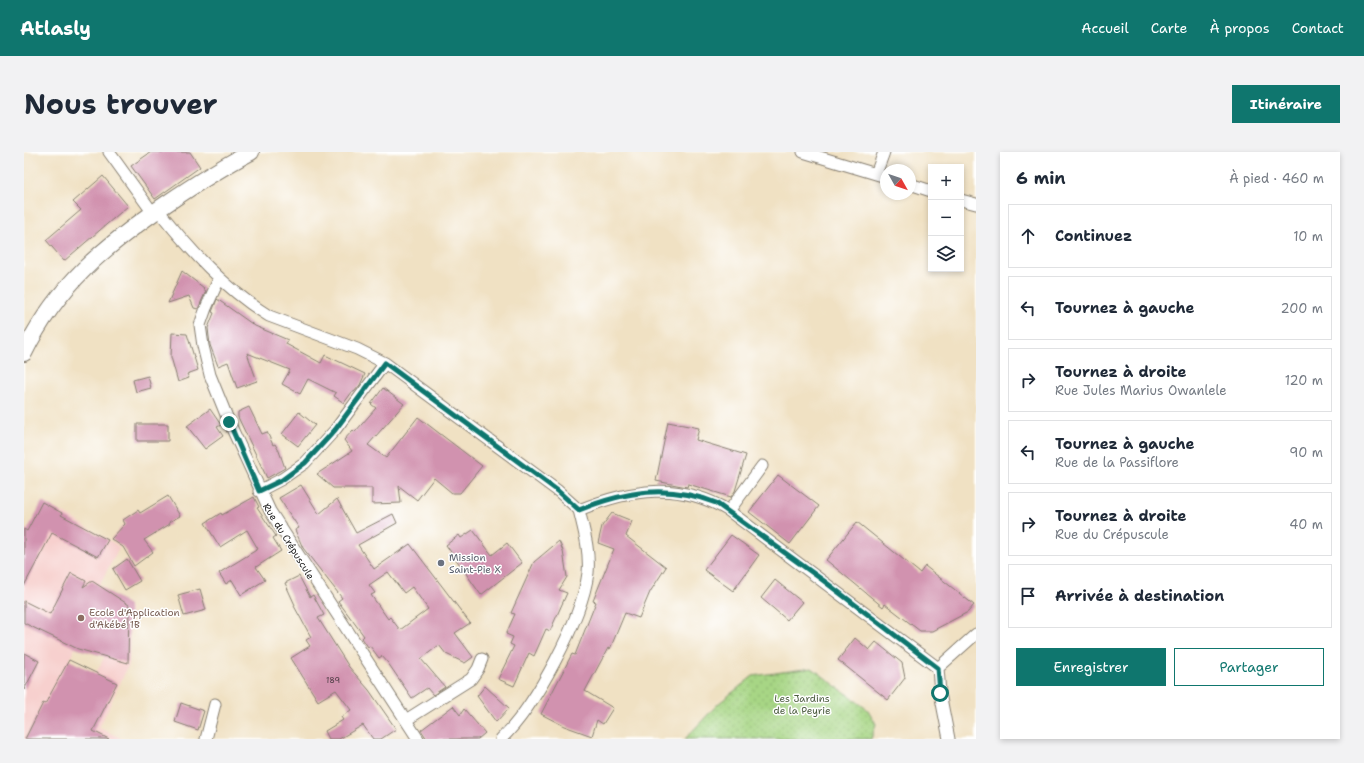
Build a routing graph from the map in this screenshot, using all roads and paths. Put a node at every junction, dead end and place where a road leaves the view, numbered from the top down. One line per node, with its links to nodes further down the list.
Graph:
1 (109, 152): 11 (street)
2 (251, 152): 11 (main road)
3 (803, 152): 6 (street)
4 (884, 152): 5 (street)
5 (882, 164)
6 (880, 175)
7 (916, 186): 8 (street)
8 (928, 190)
9 (964, 201): 10 (street)
10 (976, 204)
11 (156, 212): 12 (street); 13 (main road)
12 (219, 279): 14 (street); 16 (street, Rue du Crépuscule)
13 (24, 353)
14 (385, 363): 16 (street); 17 (street)
15 (762, 466): 18 (street)
16 (259, 491): 23 (street, Rue du Crépuscule)
17 (579, 510): 18 (street); 26 (street)
18 (729, 512): 21 (street)
19 (976, 634): 21 (street)
20 (482, 658): 23 (street)
21 (938, 668): 27 (street)
22 (215, 704): 24 (street)
23 (406, 720): 25 (street, Rue du Crépuscule)
24 (206, 739)
25 (418, 739)
26 (501, 739)
27 (949, 739)

